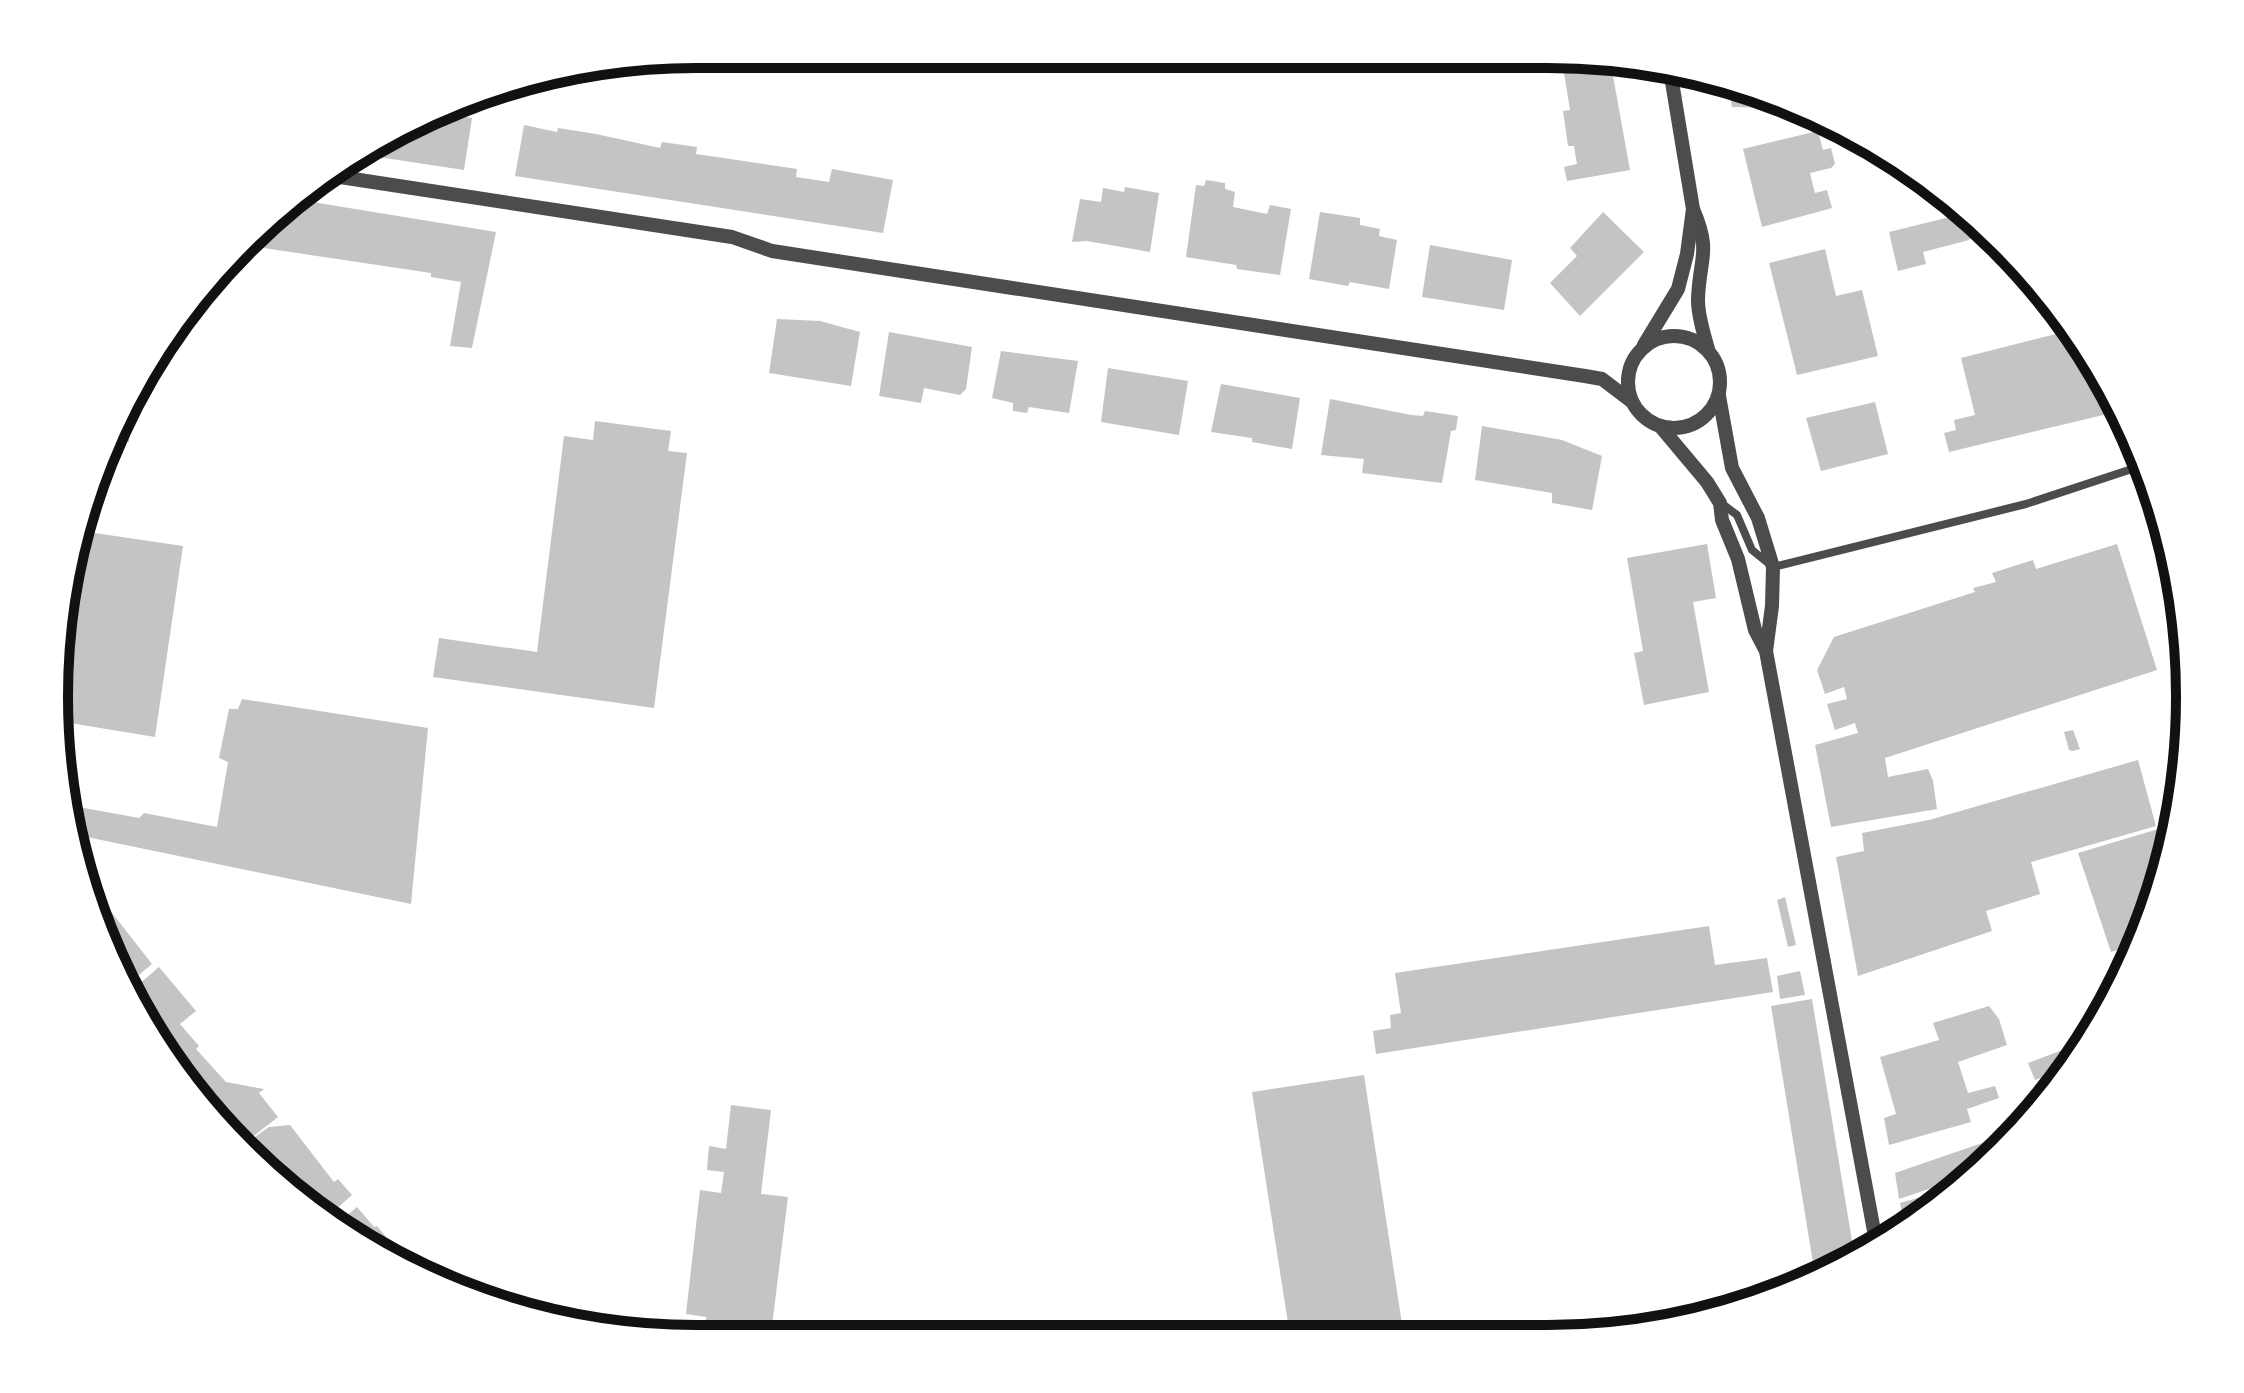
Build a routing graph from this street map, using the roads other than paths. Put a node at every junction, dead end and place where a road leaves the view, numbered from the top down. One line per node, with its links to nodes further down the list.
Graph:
1 (1672, 80): 3 (street)
2 (342, 177): 7 (street)
3 (1693, 209): 4 (street); 5 (street)
4 (1642, 347): 5 (street); 7 (street)
5 (1708, 349): 6 (street)
6 (1719, 396): 8 (street); 11 (street)
7 (1631, 401): 8 (street)
8 (1660, 426): 10 (street)
9 (2133, 469): 11 (street)
10 (1720, 503): 11 (street); 12 (street)
11 (1773, 567): 12 (street)
12 (1766, 651): 13 (street)
13 (1874, 1233)

